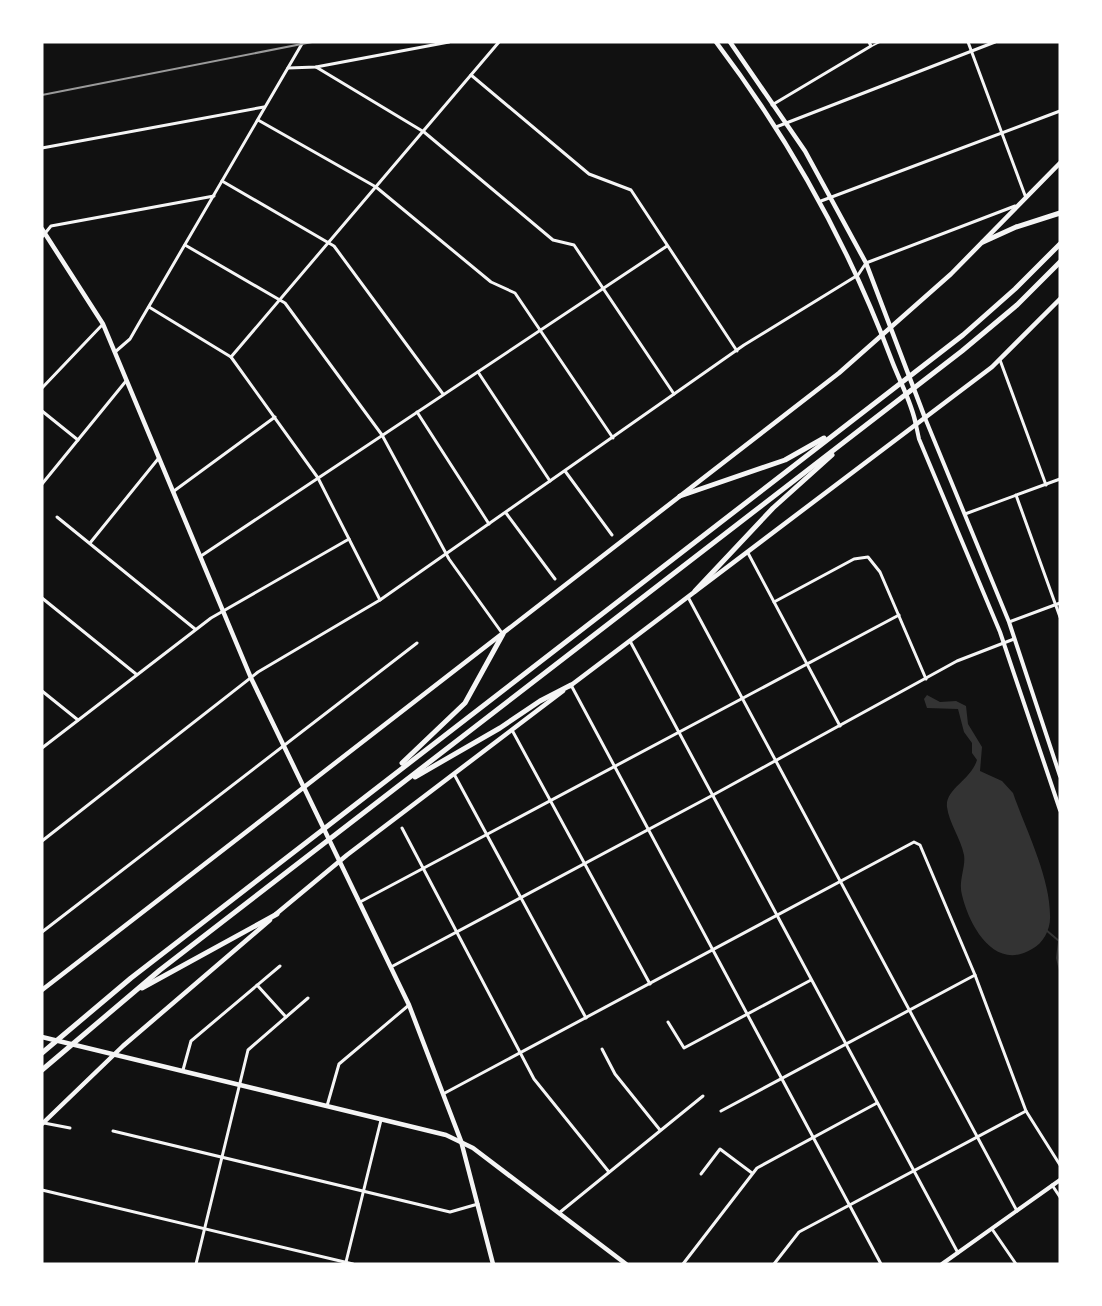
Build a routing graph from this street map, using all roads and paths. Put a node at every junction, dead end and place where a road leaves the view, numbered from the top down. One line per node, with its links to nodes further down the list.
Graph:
1 (303, 42): 12 (street)
2 (449, 42): 11 (street)
3 (499, 42): 13 (street)
4 (716, 42): 19 (main road)
5 (730, 42): 14 (main road)
6 (880, 42): 9 (lane)
7 (968, 42): 10 (street)
8 (995, 42): 10 (street)
9 (870, 44): 14 (street)
10 (971, 51): 18 (street); 21 (street)
11 (316, 66): 12 (street); 20 (street)
12 (288, 68): 15 (street)
13 (471, 75): 20 (street); 37 (street)
14 (772, 105): 18 (main road)
15 (265, 107): 17 (street); 22 (street)
16 (1060, 111): 21 (street)
17 (258, 120): 24 (street); 25 (street)
18 (788, 123): 19 (street); 27 (main road)
19 (776, 127): 29 (main road)
20 (424, 132): 25 (street); 41 (street)
21 (1003, 133): 27 (street); 28 (street)
22 (42, 148)
23 (1060, 163): 28 (main road)
24 (222, 182): 26 (street); 34 (street)
25 (376, 188): 34 (street); 47 (street)
26 (214, 196): 32 (street); 36 (street)
27 (830, 198): 29 (street); 39 (main road)
28 (1026, 198): 30 (main road)
29 (820, 201): 40 (main road)
30 (1019, 205): 33 (main road); 39 (street)
31 (1060, 213): 33 (highway)
32 (43, 233): 45 (main road)
33 (983, 242): 46 (main road)
34 (328, 244): 43 (street); 56 (street)
35 (1060, 244): 63 (highway)
36 (185, 245): 43 (street); 44 (street)
37 (667, 246): 41 (street); 49 (street)
38 (1060, 262): 66 (highway)
39 (866, 263): 40 (street); 46 (main road)
40 (858, 275): 48 (main road); 49 (street)
41 (603, 288): 47 (street); 57 (street)
42 (1060, 299): 52 (main road)
43 (280, 300): 51 (street); 64 (street)
44 (148, 307): 50 (street); 51 (street)
45 (103, 324): 50 (main road); 55 (street)
46 (891, 329): 48 (main road); 61 (main road)
47 (541, 330): 53 (street); 65 (street)
48 (884, 336): 62 (main road); 77 (main road)
49 (737, 351): 57 (street)
50 (115, 352): 54 (main road)
51 (231, 357): 60 (street)
52 (1000, 360): 61 (main road); 74 (street)
53 (478, 372): 56 (street); 72 (street)
54 (127, 381): 67 (street); 68 (main road)
55 (42, 388)
56 (443, 394): 59 (street)
57 (674, 394): 65 (street)
58 (42, 411): 67 (street)
59 (417, 412): 64 (street); 81 (street)
60 (275, 417): 70 (street); 75 (street)
61 (925, 418): 62 (main road); 79 (street)
62 (916, 425): 85 (main road); 104 (street)
63 (844, 427): 77 (highway); 123 (highway)
64 (382, 435): 70 (street); 86 (street)
65 (613, 438): 69 (street)
66 (849, 438): 89 (highway); 124 (highway)
67 (78, 440): 73 (street)
68 (158, 459): 75 (main road); 84 (street)
69 (565, 471): 72 (street); 82 (street)
70 (318, 478): 83 (street); 87 (street)
71 (1060, 479): 74 (street)
72 (550, 481): 78 (street)
73 (42, 484)
74 (1046, 484): 76 (street)
75 (172, 492): 87 (main road)
76 (1016, 495): 79 (street); 94 (street)
77 (681, 496): 100 (main road)
78 (506, 513): 81 (street); 88 (street)
79 (963, 514): 98 (street)
80 (57, 516): 84 (street)
81 (489, 524): 86 (street)
82 (612, 535)
83 (349, 539): 92 (street); 95 (street)
84 (90, 543): 99 (street)
85 (748, 553): 89 (main road); 93 (street)
86 (446, 554): 92 (street); 100 (street)
87 (199, 557): 95 (main road)
88 (555, 579)
89 (695, 591): 90 (main road)
90 (688, 597): 102 (main road); 111 (street)
91 (42, 598): 106 (street)
92 (380, 600): 107 (street)
93 (774, 602): 96 (street); 105 (street)
94 (1058, 604): 97 (street); 98 (street)
95 (222, 612): 99 (street); 107 (main road)
96 (899, 615): 105 (street); 108 (street)
97 (1060, 617)
98 (1010, 622): 101 (street)
99 (196, 629): 106 (street)
100 (503, 634): 122 (main road); 123 (highway)
101 (1014, 639): 104 (street); 121 (street)
102 (630, 641): 109 (main road); 115 (street)
103 (417, 643): 116 (street)
104 (1003, 643): 108 (street); 127 (street)
105 (807, 663): 111 (street); 113 (street)
106 (137, 675): 112 (street)
107 (250, 678): 116 (main road); 131 (street)
108 (926, 680): 113 (street)
109 (571, 685): 114 (main road); 119 (street); 124 (highway)
110 (42, 691): 112 (street)
111 (743, 697): 115 (street); 118 (street)
112 (78, 721): 117 (street)
113 (840, 726): 118 (street)
114 (512, 730): 120 (main road); 126 (street)
115 (678, 732): 119 (street); 125 (street)
116 (283, 744): 122 (main road); 140 (street)
117 (42, 748)
118 (777, 761): 125 (street); 135 (street)
119 (615, 766): 126 (street); 129 (street)
120 (454, 774): 130 (street); 132 (main road)
121 (1060, 776)
122 (304, 787): 132 (main road); 149 (main road)
123 (377, 787): 161 (highway)
124 (395, 788): 151 (highway)
125 (713, 795): 129 (street); 139 (street)
126 (551, 800): 130 (street); 133 (street)
127 (1060, 810)
128 (402, 828): 134 (street)
129 (649, 830): 133 (street); 142 (street)
130 (487, 834): 134 (street); 136 (street)
131 (42, 840)
132 (339, 861): 137 (main road); 138 (main road)
133 (585, 864): 136 (street); 147 (street)
134 (423, 868): 137 (street); 141 (street)
135 (842, 881): 139 (street); 145 (street); 153 (street)
136 (521, 898): 141 (street); 156 (street)
137 (360, 902): 144 (main road)
138 (277, 914): 151 (highway); 163 (main road)
139 (777, 916): 142 (street); 146 (street)
140 (42, 932)
141 (458, 932): 144 (street); 162 (street)
142 (714, 950): 147 (street); 154 (street)
143 (280, 966): 148 (street)
144 (391, 967): 152 (main road)
145 (975, 975): 153 (street); 173 (street)
146 (812, 980): 154 (street); 159 (street)
147 (650, 984): 156 (street)
148 (257, 985): 155 (street); 165 (street)
149 (42, 990)
150 (308, 998): 155 (street)
151 (123, 999): 164 (highway)
152 (409, 1005): 168 (main road); 171 (street)
153 (909, 1010): 159 (street); 179 (street)
154 (747, 1014): 157 (street); 166 (street)
155 (286, 1017): 167 (street)
156 (586, 1018): 162 (street)
157 (668, 1022)
158 (42, 1037): 163 (main road)
159 (846, 1044): 166 (street); 170 (street)
160 (602, 1049): 178 (street)
161 (42, 1053)
162 (521, 1053): 168 (street); 185 (street)
163 (114, 1054): 165 (main road); 175 (main road)
164 (42, 1070)
165 (183, 1070): 167 (main road)
166 (782, 1078): 172 (street); 180 (street)
167 (241, 1085): 171 (main road); 182 (street)
168 (443, 1095): 181 (main road)
169 (703, 1096): 178 (street)
170 (877, 1103): 180 (street); 184 (street)
171 (327, 1106): 174 (main road)
172 (721, 1111)
173 (1026, 1111): 179 (street); 183 (street)
174 (381, 1119): 181 (main road); 191 (street)
175 (43, 1123): 176 (street)
176 (70, 1128)
177 (113, 1131): 182 (street)
178 (661, 1131): 185 (street)
179 (977, 1137): 184 (street); 195 (street)
180 (813, 1138): 187 (street); 194 (street)
181 (461, 1141): 193 (main road); 196 (main road)
182 (222, 1157): 191 (street); 197 (street)
183 (1060, 1165)
184 (914, 1171): 194 (street); 199 (street)
185 (609, 1172): 196 (street)
186 (701, 1173): 187 (street)
187 (752, 1173): 205 (street)
188 (1060, 1180): 189 (street)
189 (1052, 1185): 192 (street); 195 (street)
190 (42, 1190): 197 (street)
191 (363, 1192): 193 (street); 200 (street)
192 (1060, 1197)
193 (478, 1204): 203 (main road)
194 (849, 1205): 206 (street); 207 (street)
195 (1017, 1211): 198 (street)
196 (559, 1213): 204 (main road)
197 (205, 1228): 200 (street); 201 (street)
198 (992, 1229): 199 (street); 209 (street)
199 (958, 1254): 208 (street)
200 (346, 1263): 202 (street)
201 (196, 1264)
202 (353, 1264)
203 (493, 1264)
204 (626, 1264)
205 (683, 1264)
206 (774, 1264)
207 (881, 1264)
208 (942, 1264)
209 (1016, 1264)

